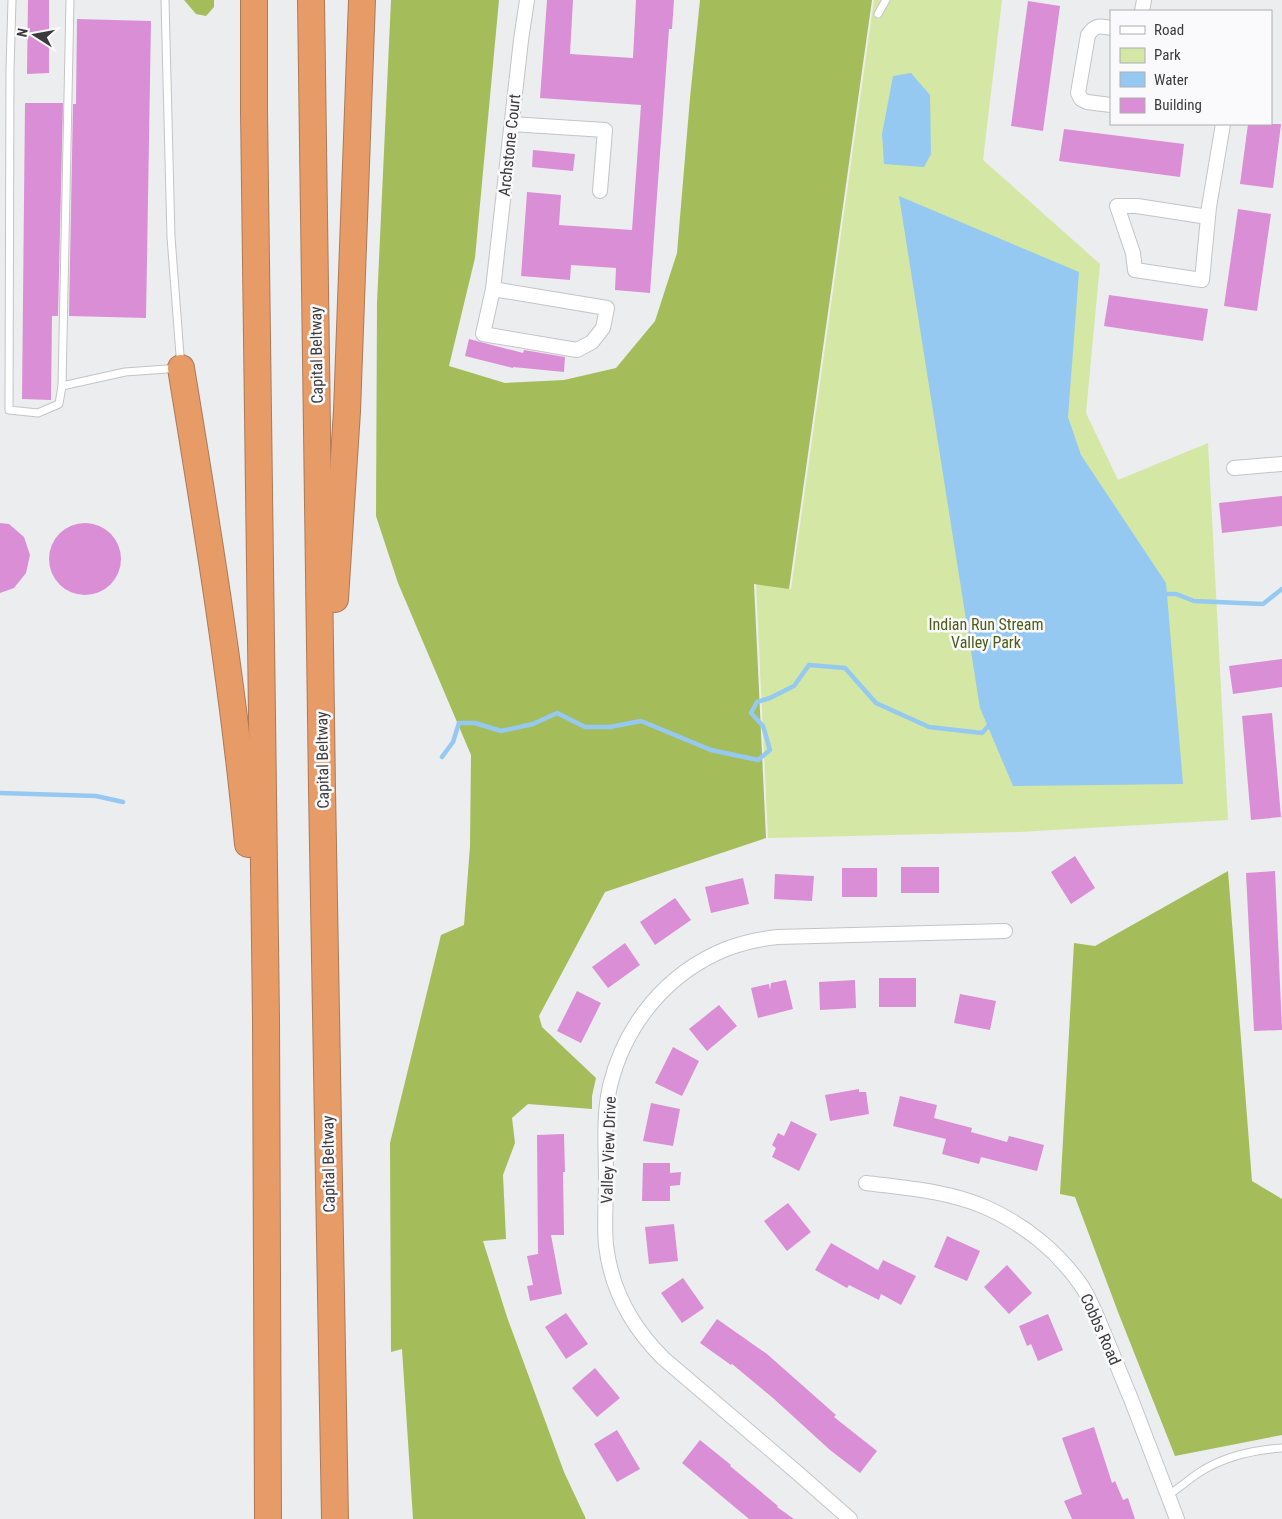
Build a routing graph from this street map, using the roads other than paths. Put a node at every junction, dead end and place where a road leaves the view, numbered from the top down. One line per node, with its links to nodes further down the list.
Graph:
1 (12, 0): 18 (lane)
2 (70, 0): 18 (lane)
3 (165, 0): 17 (lane)
4 (254, 0): 23 (highway)
5 (311, 0): 21 (highway, Capital Beltway)
6 (362, 0): 21 (highway)
7 (527, 0): 12 (street, Archstone Court)
8 (886, 0): 9 (lane)
9 (878, 14)
10 (1110, 28): 11 (street)
11 (1110, 105)
12 (511, 124): 14 (street); 16 (street, Archstone Court)
13 (1223, 125): 15 (street)
14 (600, 191)
15 (1208, 217): 15 (street)
16 (493, 289): 16 (street, Archstone Court)
17 (181, 368): 18 (lane); 23 (highway)
18 (62, 386)
19 (1282, 464): 20 (street)
20 (1234, 468)
21 (322, 790): 28 (highway, Capital Beltway)
22 (1005, 931): 29 (street, Valley View Drive)
23 (266, 1018): 27 (highway)
24 (866, 1182): 26 (street, Cobbs Road)
25 (1282, 1448): 26 (lane)
26 (1168, 1495): 30 (street, Cobbs Road)
27 (268, 1519)
28 (335, 1519)
29 (850, 1519)
30 (1177, 1519)

